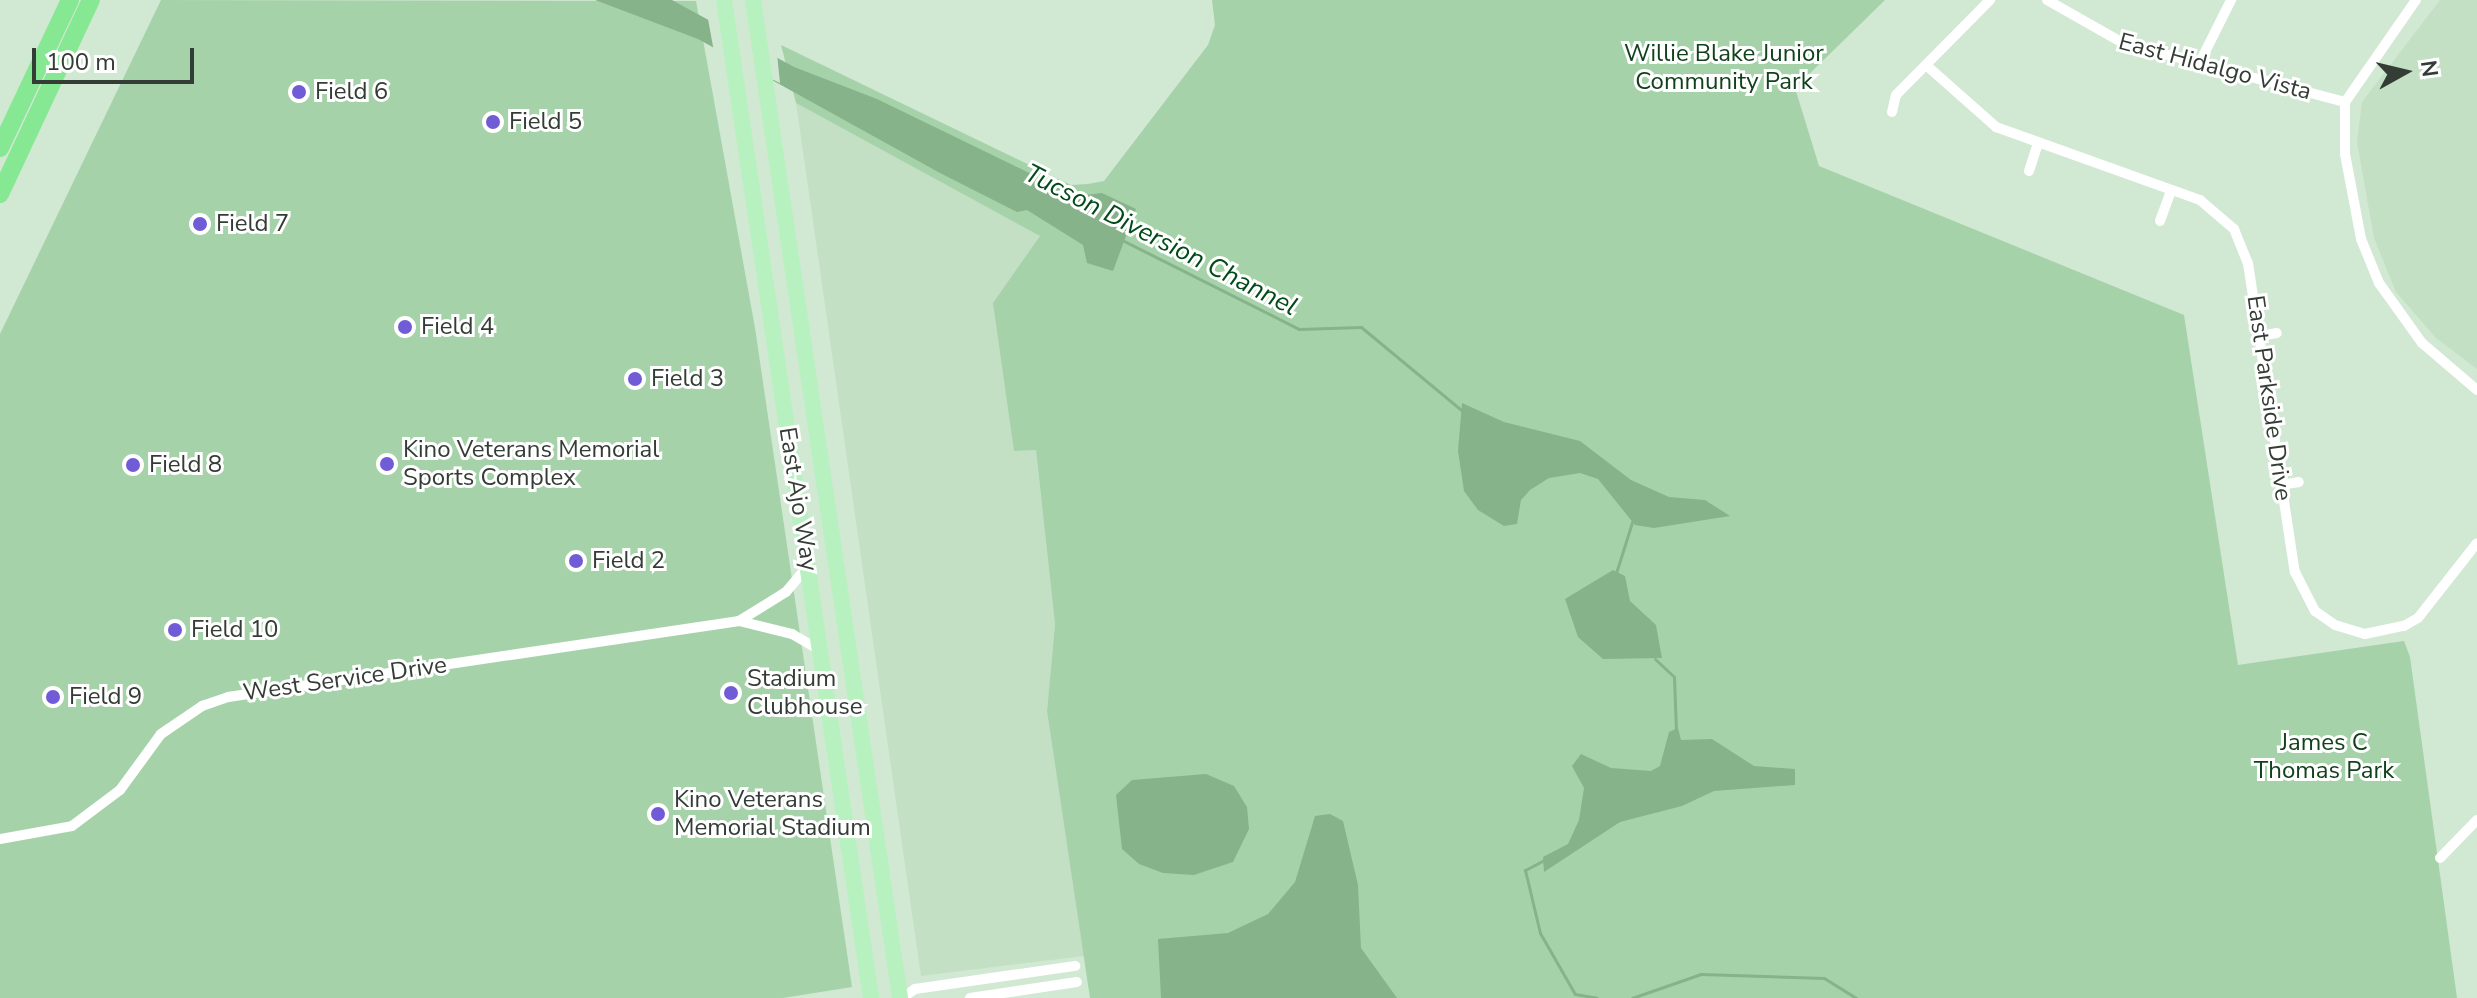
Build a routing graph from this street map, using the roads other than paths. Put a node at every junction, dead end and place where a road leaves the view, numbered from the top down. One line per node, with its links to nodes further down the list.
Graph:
1 (70, 0): 16 (highway)
2 (91, 0): 12 (highway)
3 (99, 0): 12 (highway)
4 (724, 0): 24 (main road, East Ajo Way)
5 (753, 0): 23 (main road, East Ajo Way)
6 (1990, 0): 11 (street)
7 (2047, 0): 10 (street, East Hidalgo Vista)
8 (2231, 0): 10 (street)
9 (2416, 0): 13 (street)
10 (2199, 64): 13 (street, East Hidalgo Vista)
11 (1926, 65): 14 (street); 15 (street, East Parkside Drive)
12 (58, 72): 19 (highway)
13 (2345, 102): 25 (street)
14 (1892, 112)
15 (2038, 143): 17 (street); 18 (street, East Parkside Drive)
16 (0, 148)
17 (2029, 171)
18 (2171, 190): 20 (street); 22 (street, East Parkside Drive)
19 (0, 194)
20 (2160, 221)
21 (2277, 333): 22 (street)
22 (2260, 336): 27 (street, East Parkside Drive)
23 (805, 357): 24 (main road); 38 (main road, East Ajo Way)
24 (776, 361): 29 (main road, East Ajo Way)
25 (2477, 390)
26 (2299, 482): 27 (street)
27 (2282, 485): 28 (street, East Parkside Drive)
28 (2477, 543)
29 (808, 566): 30 (street, West Service Drive); 31 (main road, East Ajo Way)
30 (739, 621): 31 (street, West Service Drive); 33 (street, West Service Drive)
31 (820, 650): 37 (main road, East Ajo Way)
32 (2477, 820): 34 (street)
33 (0, 839)
34 (2440, 858)
35 (1075, 966): 38 (street)
36 (1077, 982): 39 (street)
37 (871, 998)
38 (901, 998)
39 (970, 998)

